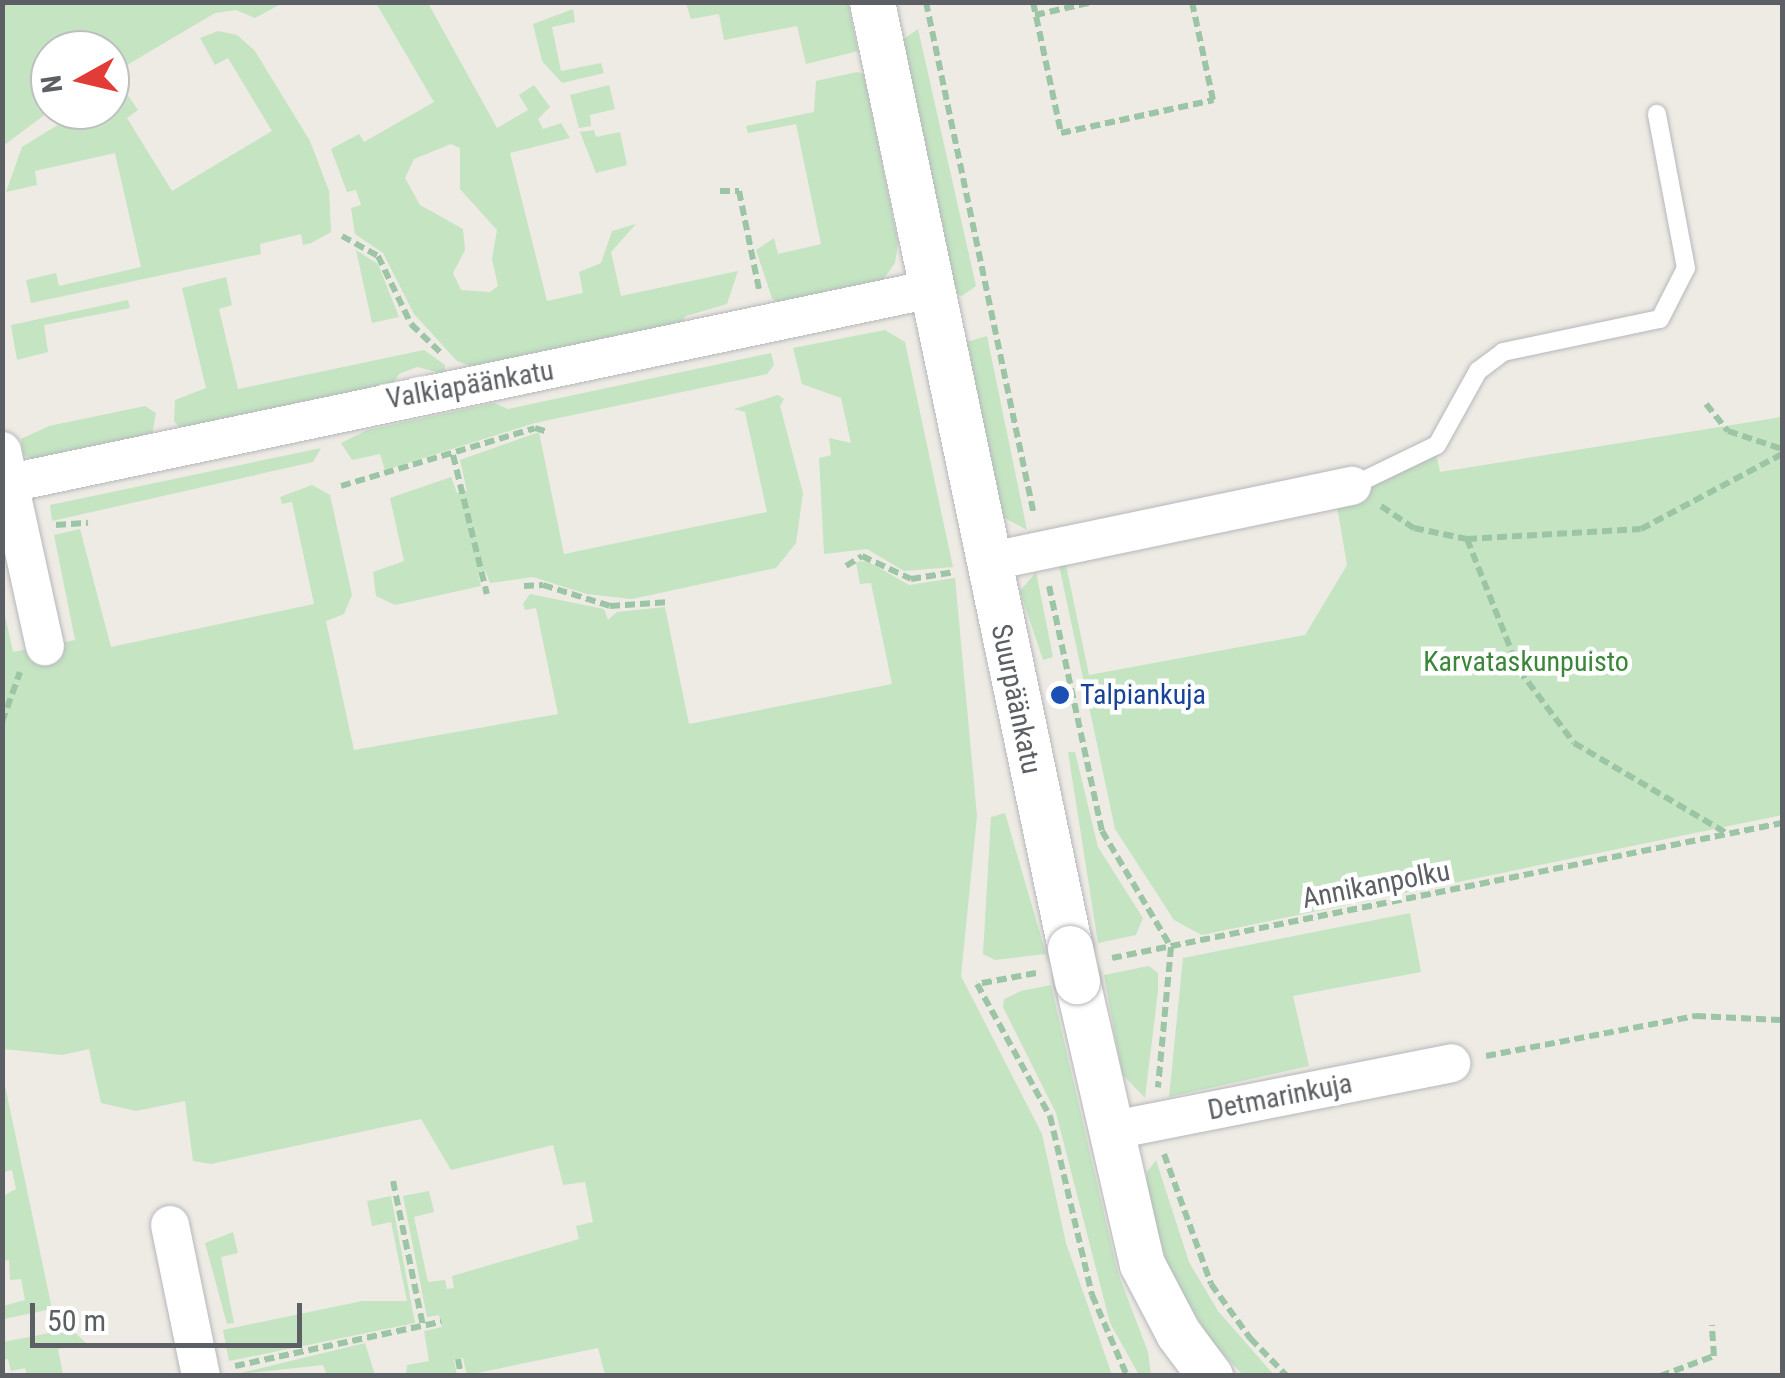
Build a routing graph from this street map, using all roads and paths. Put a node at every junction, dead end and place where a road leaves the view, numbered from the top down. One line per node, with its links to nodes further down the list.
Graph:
1 (872, 2): 11 (street, Suurpäänkatu)
2 (926, 2): 23 (path)
3 (1033, 2): 6 (path)
4 (1093, 2): 6 (path)
5 (1192, 2): 6 (path)
6 (1036, 16)
7 (1657, 114): 19 (lane)
8 (720, 191): 10 (path)
9 (342, 236): 12 (path)
10 (755, 268)
11 (931, 290): 12 (street, Valkiapäänkatu); 25 (street, Suurpäänkatu)
12 (466, 384): 17 (street, Valkiapäänkatu)
13 (1706, 404): 15 (path)
14 (548, 432): 16 (path)
15 (1782, 451): 22 (path)
16 (453, 455): 18 (path); 27 (path)
17 (6, 467): 31 (street)
18 (340, 486)
19 (1352, 486): 22 (path); 23 (street)
20 (88, 523): 21 (path)
21 (44, 527)
22 (1467, 539): 34 (path)
23 (1042, 551): 25 (street); 35 (path)
24 (846, 566): 25 (path)
25 (974, 567): 36 (street, Suurpäänkatu)
26 (524, 586): 29 (path)
27 (487, 594)
28 (670, 602): 29 (path)
29 (610, 606): 30 (path)
30 (612, 619)
31 (33, 657): 32 (path)
32 (2, 722)
33 (1782, 823): 34 (path, Annikanpolku)
34 (1728, 834): 35 (path, Annikanpolku)
35 (1171, 947): 36 (path, Annikanpolku); 39 (path)
36 (1074, 965): 40 (street, Suurpäänkatu); 49 (path, Annikanpolku)
37 (1782, 1020): 38 (path)
38 (1451, 1063): 39 (street, Detmarinkuja)
39 (1160, 1120): 40 (street, Detmarinkuja); 51 (path)
40 (1109, 1131): 50 (street, Suurpäänkatu)
41 (393, 1180): 45 (path)
42 (170, 1225): 47 (street)
43 (441, 1322): 45 (path)
44 (1712, 1325): 52 (path)
45 (423, 1326): 47 (path)
46 (458, 1359): 48 (path)
47 (212, 1372)
48 (461, 1376)
49 (1127, 1376)
50 (1210, 1376)
51 (1287, 1376)
52 (1660, 1376)

